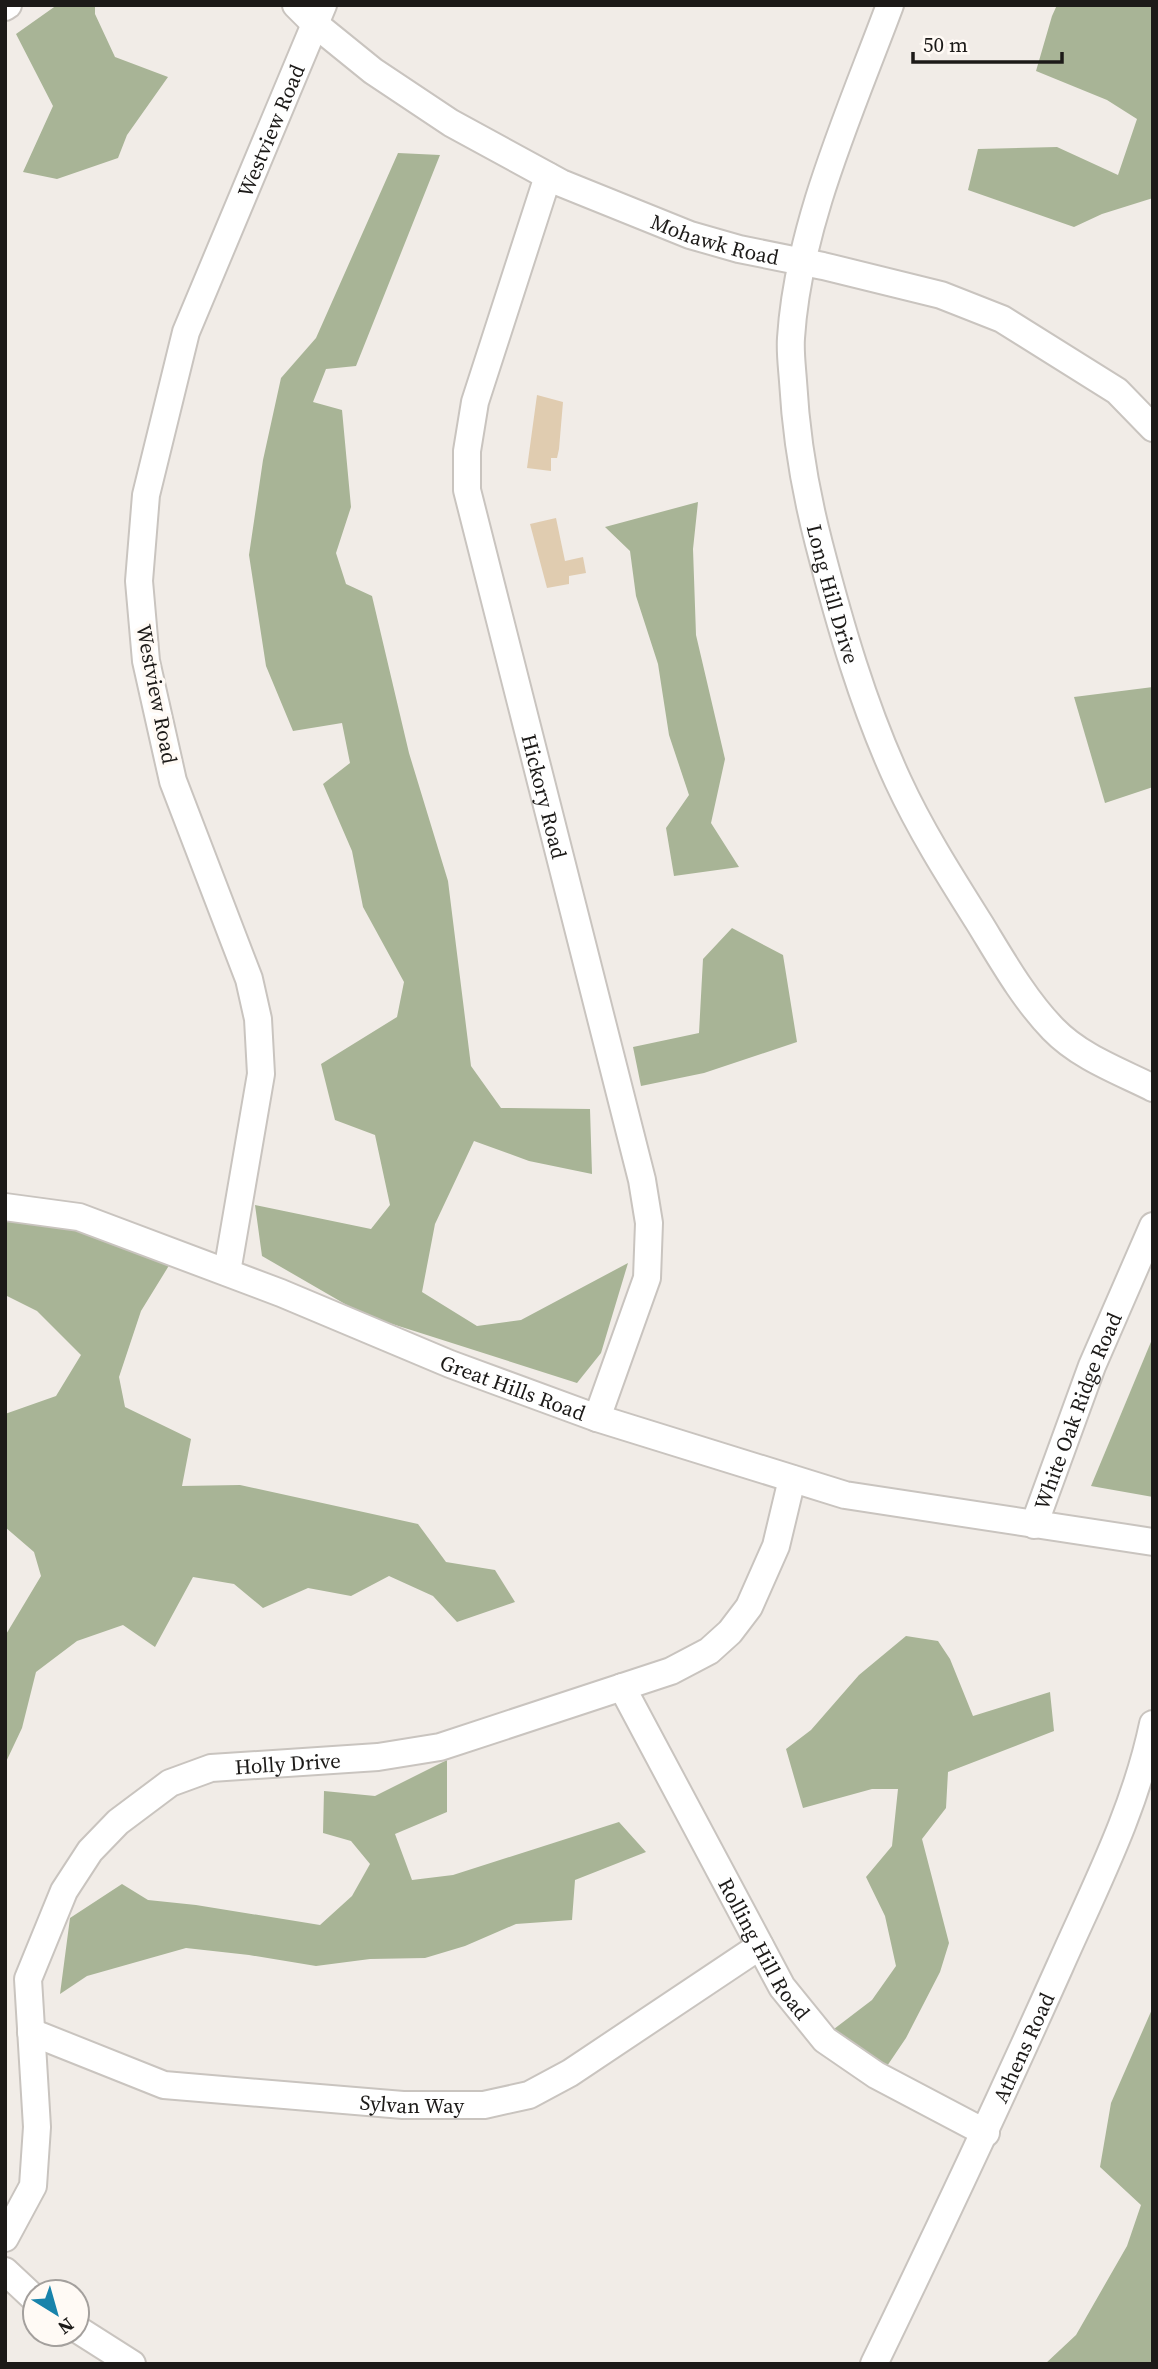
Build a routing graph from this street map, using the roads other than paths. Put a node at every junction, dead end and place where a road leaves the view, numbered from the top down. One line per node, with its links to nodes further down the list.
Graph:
1 (890, 5): 4 (street, Long Hill Drive)
2 (311, 11): 3 (street, Mohawk Road); 9 (street, Westview Road)
3 (548, 176): 4 (street, Mohawk Road); 10 (street, Hickory Road)
4 (802, 262): 5 (street, Mohawk Road); 6 (street, Long Hill Drive)
5 (1153, 428)
6 (1153, 1088)
7 (5, 1207): 9 (street, Great Hills Road)
8 (1153, 1226): 12 (street, White Oak Ridge Road)
9 (227, 1272): 10 (street, Great Hills Road)
10 (597, 1418): 11 (street, Great Hills Road)
11 (792, 1479): 12 (street, Great Hills Road); 14 (street, Holly Drive)
12 (1034, 1525): 13 (street, White Oak Ridge Road)
13 (1153, 1542)
14 (622, 1687): 16 (street, Rolling Hill Road); 17 (street, Holly Drive)
15 (1153, 1724): 18 (street, Athens Road)
16 (760, 1946): 17 (street, Sylvan Way); 18 (street, Rolling Hill Road)
17 (31, 2032): 19 (street, Holly Drive)
18 (986, 2133): 24 (street, Athens Road)
19 (5, 2238)
20 (5, 2272): 21 (street)
21 (21, 2286)
22 (91, 2338): 23 (street)
23 (132, 2364)
24 (874, 2364)

